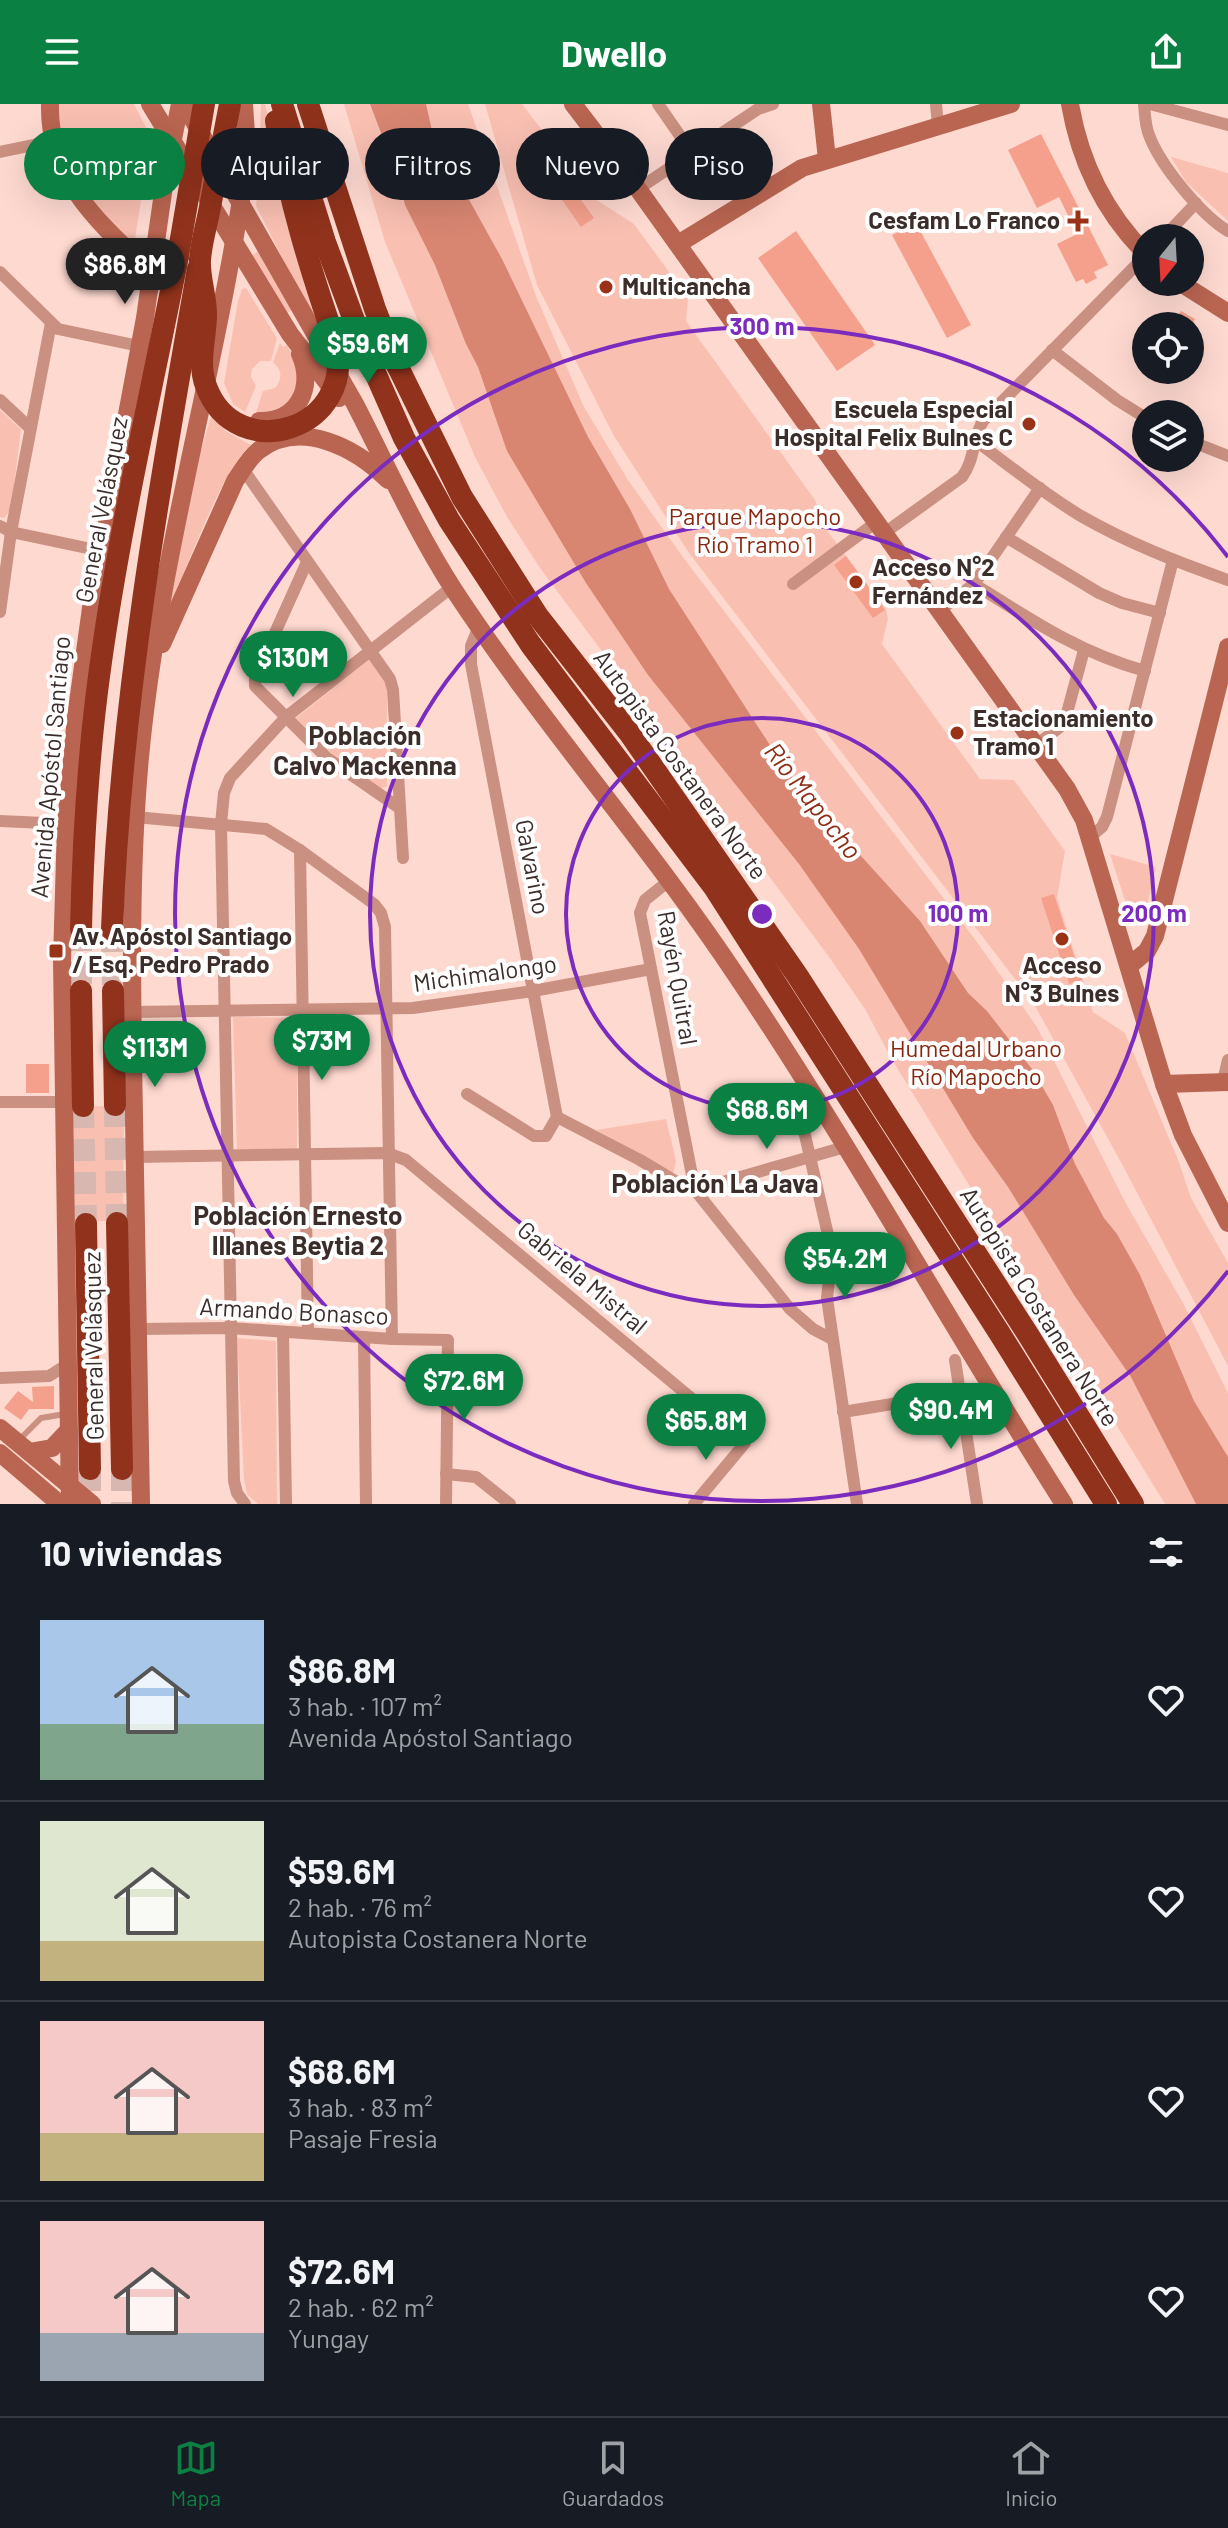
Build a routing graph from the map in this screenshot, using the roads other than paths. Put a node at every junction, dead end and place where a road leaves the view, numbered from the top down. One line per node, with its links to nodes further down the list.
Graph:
1 (50, 104): 21 (main road)
2 (150, 104): 22 (main road)
3 (182, 104): 23 (main road, Avenida Apóstol Santiago); 35 (main road)
4 (204, 104): 41 (highway, General Velásquez, bridge)
5 (230, 104): 41 (highway, General Velásquez, bridge)
6 (244, 104): 35 (main road)
7 (273, 104): 41 (highway, bridge)
8 (282, 104): 156 (highway, Autopista Costanera Norte)
9 (308, 104): 157 (highway, Autopista Costanera Norte)
10 (573, 104): 24 (main road)
11 (773, 104): 18 (street)
12 (821, 104): 30 (main road)
13 (936, 104): 20 (street)
14 (1011, 104): 20 (main road)
15 (1070, 104): 38 (main road)
16 (1147, 104): 19 (street); 34 (street)
17 (661, 105): 25 (street)
18 (752, 108): 26 (street)
19 (1228, 125)
20 (938, 126): 30 (main road)
21 (52, 128)
22 (166, 128)
23 (176, 128)
24 (591, 128)
25 (676, 128)
26 (725, 128)
27 (24, 147): 28 (street)
28 (0, 152)
29 (185, 159): 39 (main road)
30 (827, 159): 40 (main road)
31 (79, 200): 44 (main road)
32 (163, 200): 44 (main road, Avenida Apóstol Santiago)
33 (646, 200): 40 (main road)
34 (1196, 203): 36 (street); 37 (street)
35 (241, 205): 39 (main road); 57 (main road)
36 (1176, 224)
37 (1228, 231)
38 (1132, 238)
39 (234, 244): 48 (main road); 51 (main road)
40 (678, 244): 62 (main road)
41 (189, 258): 93 (highway, General Velásquez); 94 (highway, General Velásquez)
42 (1132, 268): 50 (street)
43 (0, 272): 47 (street)
44 (151, 272): 49 (main road, Avenida Apóstol Santiago)
45 (1201, 296): 46 (main road)
46 (1228, 313)
47 (51, 323): 49 (street); 54 (street)
48 (290, 334): 51 (main road); 57 (main road)
49 (139, 346): 65 (main road, Avenida Apóstol Santiago)
50 (1052, 350): 53 (street); 55 (street)
51 (213, 355): 80 (main road)
52 (0, 400): 54 (street)
53 (1132, 409)
54 (30, 428): 63 (street)
55 (976, 441): 60 (street); 62 (street)
56 (1204, 447): 58 (street)
57 (379, 454): 61 (main road)
58 (1228, 456)
59 (243, 469): 61 (main road); 67 (street); 80 (main road)
60 (1040, 488): 64 (street); 66 (street)
61 (401, 494): 71 (main road)
62 (879, 528): 69 (street); 72 (main road)
63 (6, 529): 65 (street); 73 (street)
64 (1006, 537): 70 (street); 74 (street)
65 (101, 551): 87 (main road, Avenida Apóstol Santiago)
66 (1173, 560): 68 (street); 74 (street)
67 (307, 562): 78 (street); 82 (street)
68 (1228, 580)
69 (793, 584)
70 (974, 584): 72 (street); 77 (street)
71 (452, 587): 75 (main road); 78 (street)
72 (939, 611): 83 (main road)
73 (0, 612)
74 (1160, 613): 79 (street)
75 (479, 626): 92 (main road); 99 (street, Galvarino)
76 (1228, 647): 81 (main road)
77 (1084, 650): 79 (street); 83 (street)
78 (370, 651): 82 (street); 84 (street)
79 (1145, 671): 89 (street)
80 (150, 673): 85 (main road)
81 (1222, 700): 95 (main road)
82 (286, 717): 84 (street); 88 (street)
83 (1036, 745): 89 (main road)
84 (398, 807): 91 (street)
85 (135, 817): 88 (street); 103 (main road)
86 (0, 821): 87 (street)
87 (66, 824): 109 (main road, Avenida Apóstol Santiago)
88 (221, 824): 90 (street); 102 (street)
89 (1089, 838): 95 (main road)
90 (300, 850): 100 (street); 101 (street)
91 (403, 858)
92 (670, 880): 96 (street, Rayén Quitral); 113 (main road)
93 (81, 929)
94 (112, 930)
95 (1129, 966): 106 (main road)
96 (651, 969): 99 (street, Michimalongo); 119 (street, Rayén Quitral)
97 (81, 991): 109 (highway)
98 (113, 991): 110 (highway)
99 (533, 991): 100 (street, Michimalongo); 112 (street, Galvarino)
100 (386, 1009): 101 (street, Michimalongo); 114 (street)
101 (303, 1010): 102 (street, Michimalongo); 115 (street)
102 (225, 1011): 103 (street, Michimalongo); 116 (street)
103 (132, 1012): 117 (main road)
104 (1228, 1060): 105 (street)
105 (1225, 1082): 106 (main road)
106 (1164, 1084): 121 (main road)
107 (467, 1094): 112 (street)
108 (0, 1102): 109 (street)
109 (74, 1104): 131 (main road, Avenida Apóstol Santiago)
110 (115, 1105)
111 (798, 1105): 118 (street)
112 (557, 1117): 119 (street)
113 (845, 1147): 118 (street); 133 (main road)
114 (387, 1153): 115 (street); 128 (street); 152 (street, Gabriela Mistral)
115 (305, 1154): 116 (street); 126 (street)
116 (227, 1155): 117 (street); 123 (street)
117 (135, 1157): 124 (main road)
118 (809, 1157): 119 (street); 129 (street)
119 (695, 1190): 129 (street)
120 (117, 1223): 141 (highway, General Velásquez)
121 (1228, 1223)
122 (86, 1224): 140 (highway, General Velásquez)
123 (230, 1328): 124 (street, Armando Bonasco); 125 (street, Armando Bonasco); 147 (street)
124 (138, 1329): 146 (main road)
125 (283, 1332): 126 (street, Armando Bonasco); 148 (street)
126 (308, 1333): 127 (street, Armando Bonasco)
127 (364, 1337): 128 (street, Armando Bonasco); 149 (street)
128 (392, 1339): 142 (street, Armando Bonasco)
129 (832, 1339): 135 (street)
130 (955, 1360): 134 (street)
131 (68, 1364): 132 (street); 136 (main road, Avenida Apóstol Santiago)
132 (0, 1378)
133 (990, 1388): 134 (street); 155 (main road)
134 (961, 1393): 135 (street); 154 (street)
135 (843, 1412): 153 (street)
136 (69, 1422): 138 (main road); 138 (lane); 143 (main road, Avenida Apóstol Santiago)
137 (0, 1428): 138 (main road)
138 (23, 1447): 143 (main road)
139 (0, 1453): 144 (main road)
140 (90, 1469)
141 (122, 1469)
142 (446, 1474): 150 (street); 151 (street)
143 (70, 1494): 145 (main road)
144 (60, 1504)
145 (92, 1504)
146 (141, 1504)
147 (245, 1504)
148 (286, 1504)
149 (366, 1504)
150 (446, 1504)
151 (510, 1504)
152 (694, 1504)
153 (857, 1504)
154 (977, 1504)
155 (1064, 1504)
156 (1106, 1504)
157 (1133, 1504)

